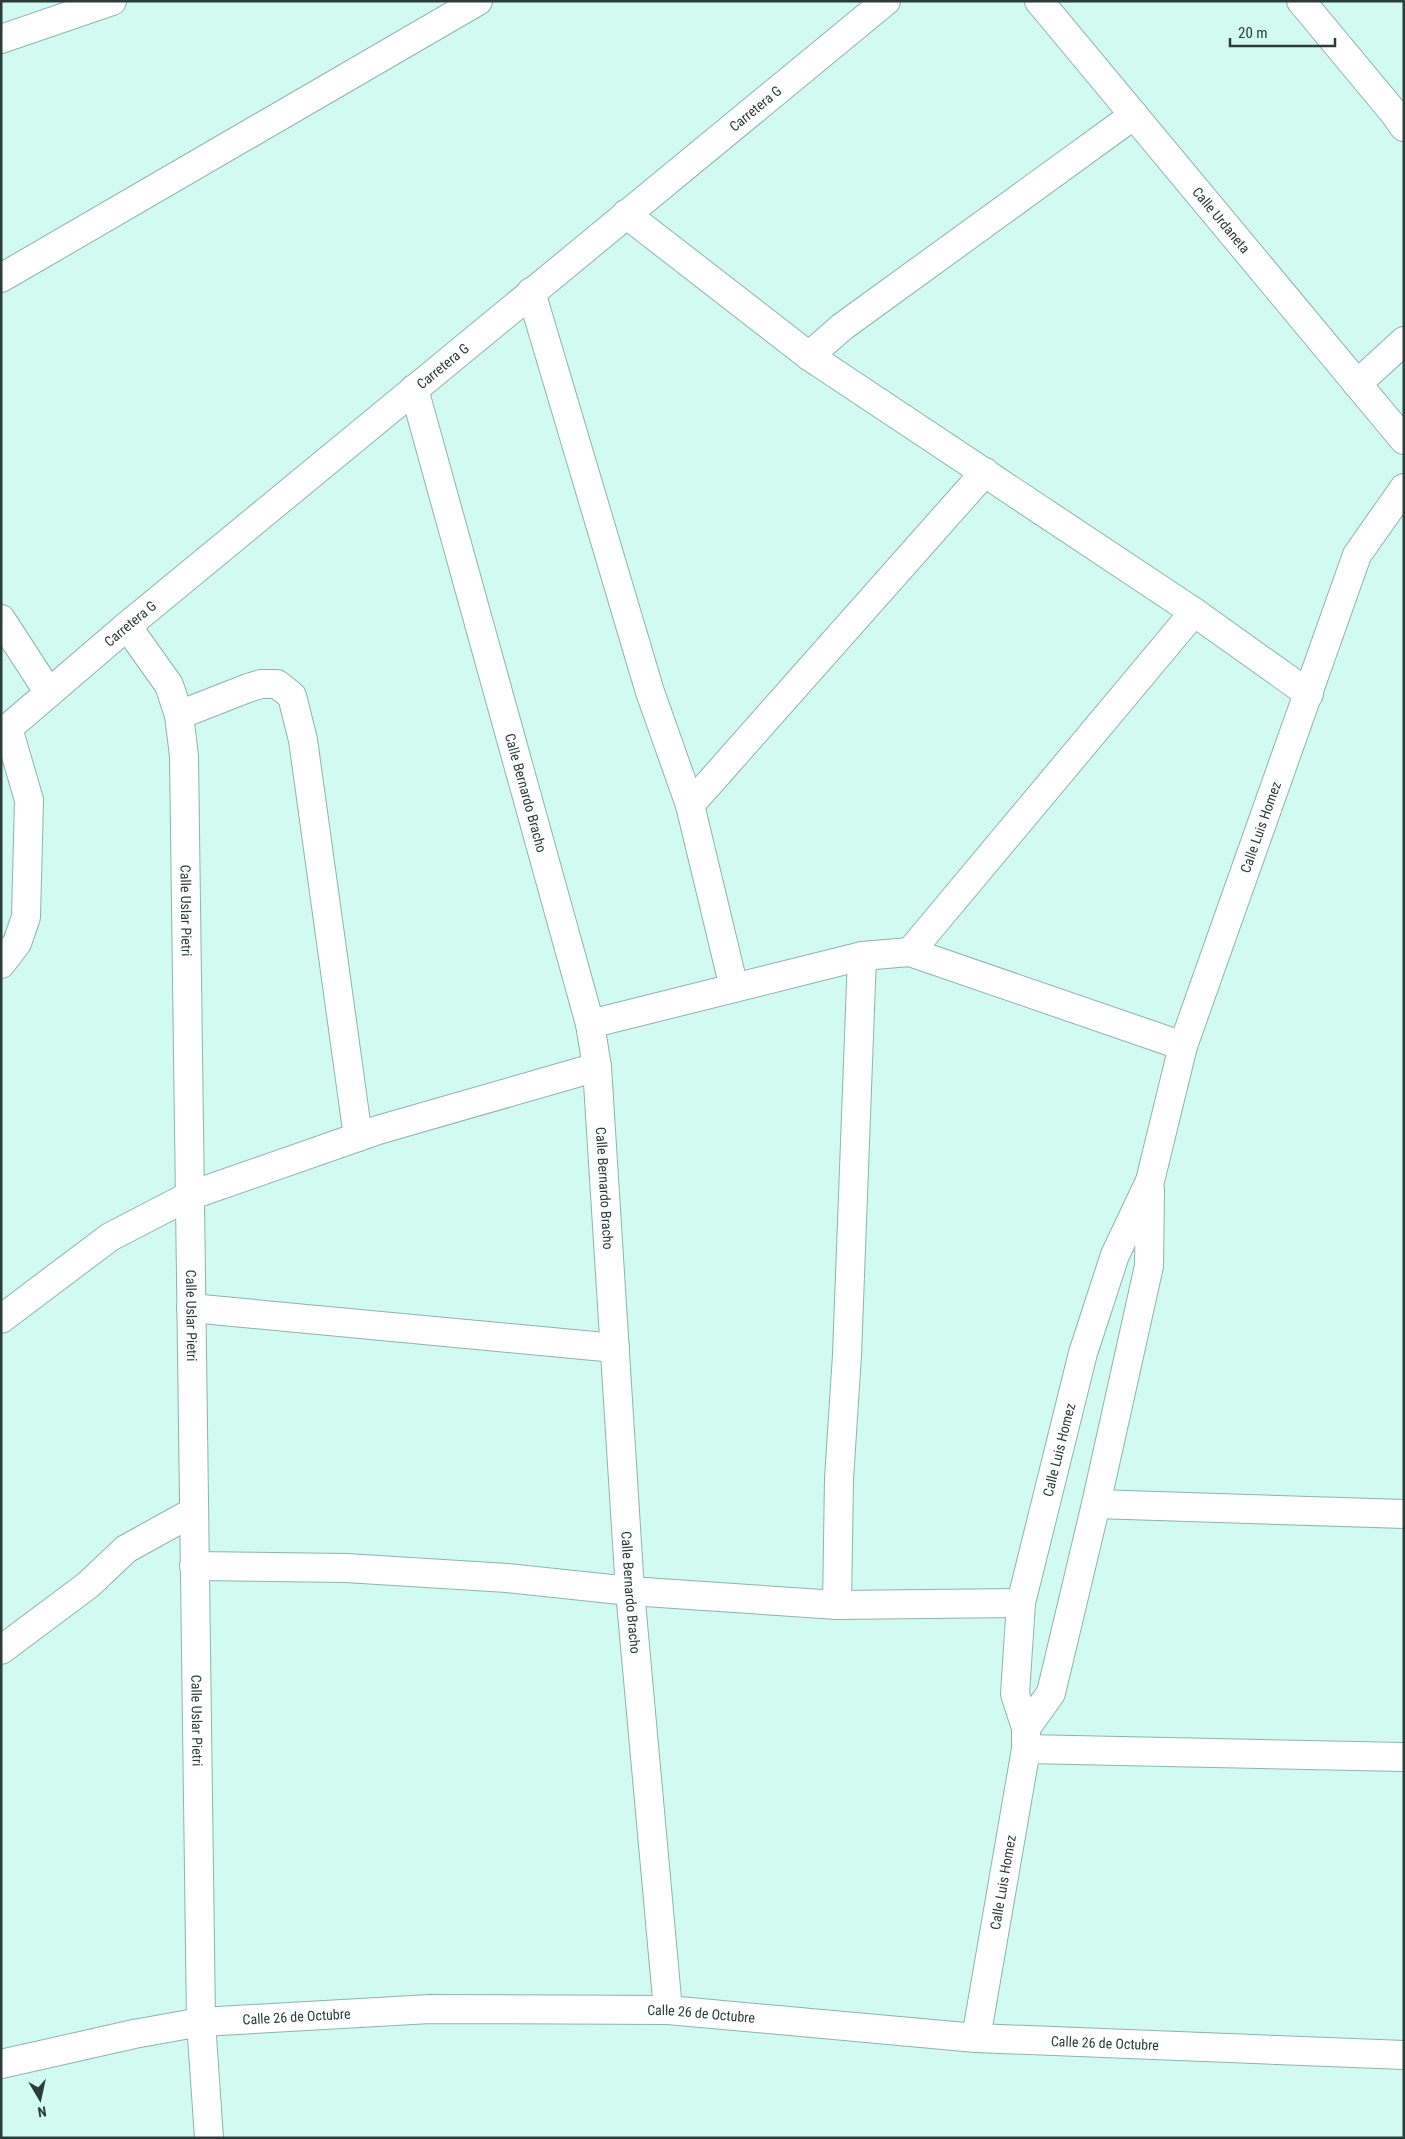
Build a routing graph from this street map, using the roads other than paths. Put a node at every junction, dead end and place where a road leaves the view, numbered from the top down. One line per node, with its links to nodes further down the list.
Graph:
1 (112, 1): 6 (street)
2 (478, 1): 10 (street)
3 (886, 1): 9 (street, Carretera G)
4 (1039, 1): 7 (street, Calle Urdaneta)
5 (1301, 1): 8 (street)
6 (1, 39)
7 (1134, 115): 13 (street); 14 (street, Calle Urdaneta)
8 (1404, 127)
9 (626, 214): 11 (street, Carretera G); 13 (street)
10 (1, 278)
11 (531, 292): 15 (street, Carretera G); 26 (street)
12 (1404, 341): 14 (street)
13 (809, 356): 17 (street)
14 (1357, 384): 16 (street, Calle Urdaneta)
15 (414, 388): 21 (street, Carretera G); 31 (street, Calle Bernardo Bracho)
16 (1404, 440)
17 (985, 472): 19 (street); 26 (street)
18 (1404, 488): 23 (street, Calle Luis Homez)
19 (1194, 612): 23 (street); 27 (street)
20 (1, 619): 22 (street)
21 (127, 626): 22 (street, Carretera G); 24 (street, Calle Uslar Pietri)
22 (49, 693): 25 (street, Carretera G)
23 (1309, 694): 32 (street, Calle Luis Homez)
24 (179, 715): 34 (street); 36 (street, Calle Uslar Pietri)
25 (5, 731): 29 (street)
26 (690, 805): 30 (street)
27 (910, 952): 28 (street); 32 (street)
28 (862, 956): 30 (street); 46 (street)
29 (1, 964)
30 (734, 988): 31 (street)
31 (590, 1024): 33 (street, Calle Bernardo Bracho)
32 (1183, 1046): 35 (street, Calle Luis Homez)
33 (596, 1067): 34 (street); 39 (street, Calle Bernardo Bracho)
34 (358, 1137): 36 (street)
35 (1150, 1181): 40 (street, Calle Luis Homez); 45 (street, Calle Luis Homez)
36 (189, 1196): 37 (street, Calle Uslar Pietri); 38 (street)
37 (191, 1308): 39 (street); 41 (street, Calle Uslar Pietri)
38 (1, 1319)
39 (615, 1348): 44 (street, Calle Bernardo Bracho)
40 (1096, 1504): 42 (street); 48 (street, Calle Luis Homez)
41 (193, 1512): 43 (street, Calle Uslar Pietri); 47 (street)
42 (1404, 1514)
43 (194, 1566): 44 (street); 51 (street, Calle Uslar Pietri)
44 (630, 1591): 46 (street); 50 (street, Calle Bernardo Bracho)
45 (1021, 1603): 46 (street); 48 (street, Calle Luis Homez)
46 (837, 1605)
47 (1, 1650)
48 (1026, 1738): 49 (street); 52 (street, Calle Luis Homez)
49 (1404, 1757)
50 (668, 2010): 51 (street, Calle 26 de Octubre); 52 (street, Calle 26 de Octubre)
51 (201, 2022): 54 (street, Calle 26 de Octubre); 55 (street, Calle Uslar Pietri)
52 (976, 2038): 53 (street, Calle 26 de Octubre)
53 (1404, 2055)
54 (1, 2064)
55 (209, 2138)

